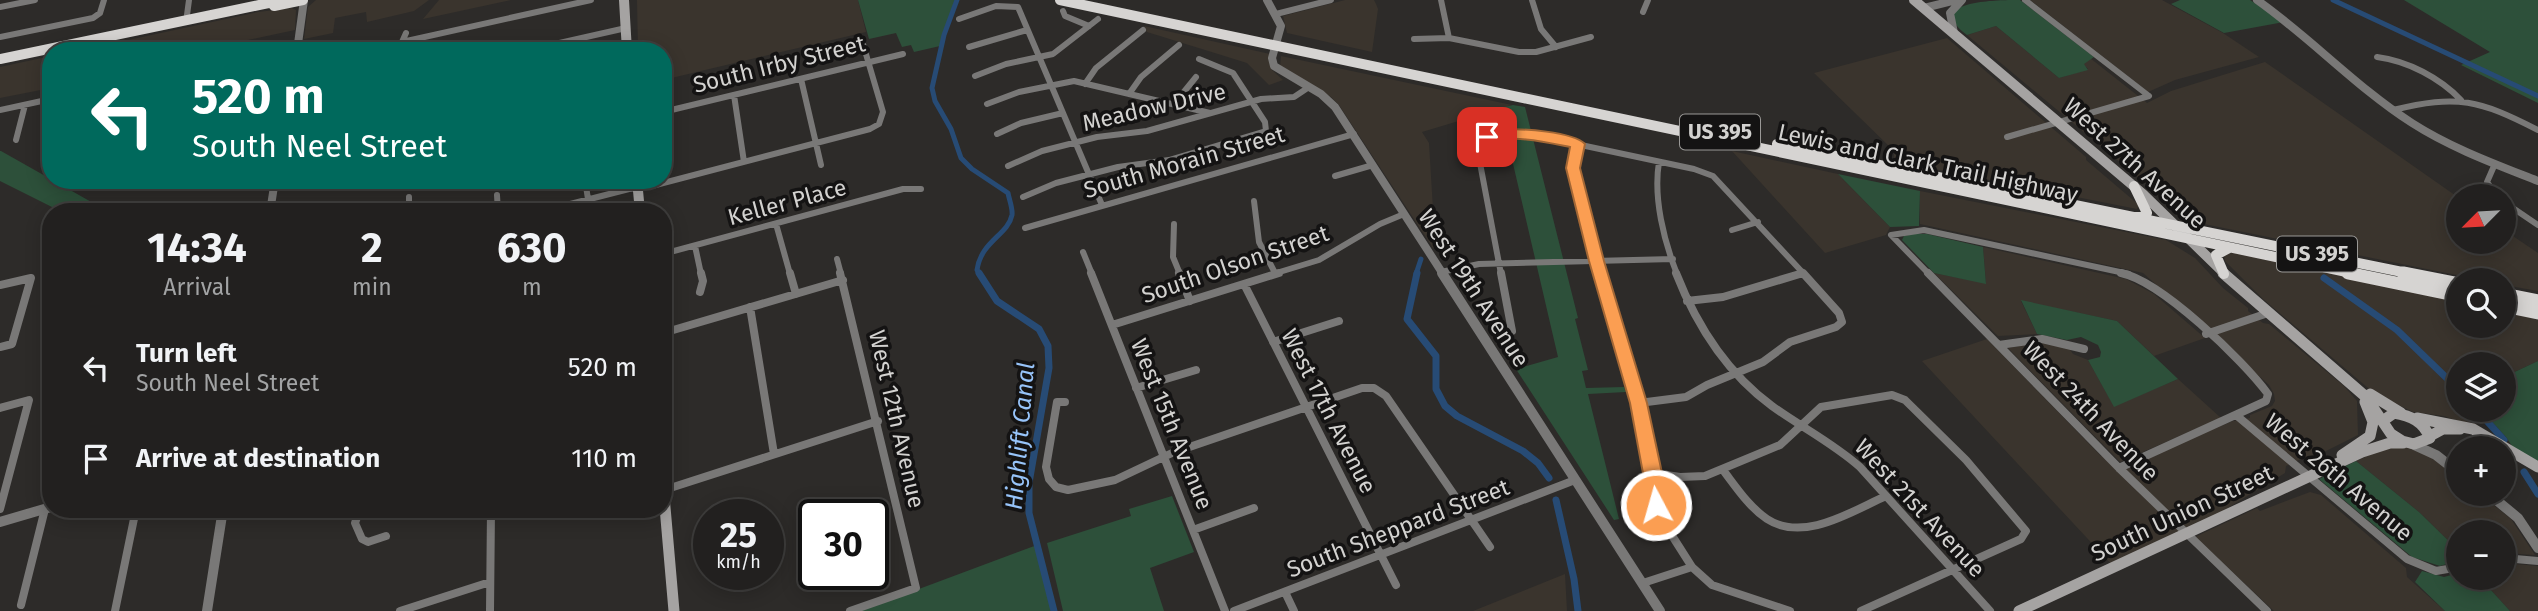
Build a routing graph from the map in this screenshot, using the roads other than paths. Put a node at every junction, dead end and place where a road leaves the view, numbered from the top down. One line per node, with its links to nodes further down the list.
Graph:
1 (35, 0): 21 (street)
2 (104, 0): 33 (street)
3 (189, 0): 24 (street)
4 (283, 0): 37 (highway)
5 (303, 0): 38 (highway); 39 (street)
6 (591, 0): 40 (street)
7 (624, 0): 28 (main road)
8 (1084, 0): 43 (highway, Lewis and Clark Trail Highway / US 395)
9 (1267, 0): 23 (street)
10 (1331, 0): 23 (street)
11 (1441, 0): 35 (street)
12 (1532, 0): 47 (street)
13 (1648, 0): 22 (street)
14 (1933, 0): 19 (street)
15 (1956, 0): 19 (street)
16 (1962, 0): 32 (street)
17 (2025, 0): 75 (street)
18 (2257, 0): 72 (street)
19 (1919, 4): 32 (main road, West 27th Avenue)
20 (1061, 6): 27 (street); 43 (highway, Lewis and Clark Trail Highway / US 395)
21 (0, 7)
22 (1643, 12)
23 (1276, 13): 43 (street, West 19th Avenue)
24 (187, 15)
25 (959, 19): 29 (street)
26 (1098, 19): 27 (street)
27 (1089, 26): 51 (street)
28 (626, 28): 41 (street); 42 (main road)
29 (1027, 30): 46 (street); 51 (street)
30 (1143, 30): 60 (street)
31 (406, 33): 40 (street)
32 (1954, 33): 75 (main road, West 27th Avenue)
33 (0, 37)
34 (1591, 37): 47 (street)
35 (1449, 38): 36 (street); 47 (street)
36 (1414, 39)
37 (91, 42)
38 (107, 42)
39 (298, 42)
40 (402, 42)
41 (564, 42)
42 (627, 42)
43 (1277, 43): 61 (street, West 19th Avenue); 108 (highway, Lewis and Clark Trail Highway / US 395); 118 (highway, Lewis and Clark Trail Highway / US 395)
44 (863, 44): 55 (street)
45 (1179, 45): 62 (street)
46 (969, 47)
47 (1556, 47)
48 (42, 53): 54 (highway)
49 (903, 54): 55 (street, South Irby Street)
50 (42, 55): 54 (highway)
51 (1039, 57): 56 (street); 59 (street)
52 (2377, 57): 64 (street)
53 (1199, 59): 66 (street)
54 (0, 62)
55 (869, 62): 58 (street, South Irby Street); 81 (street)
56 (975, 76)
57 (1196, 78): 68 (street)
58 (801, 79): 63 (street, South Irby Street); 81 (street)
59 (1051, 84): 60 (street); 67 (street); 73 (street)
60 (1085, 84): 62 (street)
61 (1309, 88): 66 (street, Meadow Drive); 78 (street, West 19th Avenue)
62 (1129, 94): 68 (street)
63 (734, 95): 71 (street, South Irby Street); 84 (street)
64 (2460, 100): 72 (street); 76 (street)
65 (42, 101): 69 (street)
66 (1252, 101): 74 (street, Meadow Drive); 90 (street)
67 (987, 104)
68 (1174, 104): 74 (street)
69 (25, 105): 70 (street); 80 (street)
70 (0, 110)
71 (672, 110)
72 (2393, 110): 89 (street)
73 (1063, 113): 77 (street); 82 (street)
74 (1211, 113): 82 (street, Meadow Drive)
75 (2057, 121): 79 (street); 95 (main road, West 27th Avenue)
76 (2538, 130)
77 (997, 134)
78 (1354, 134): 87 (street, West 19th Avenue); 107 (street, South Morain Street)
79 (2007, 137)
80 (16, 139)
81 (817, 143): 84 (street); 86 (street)
82 (1076, 143): 88 (street, Meadow Drive); 90 (street)
83 (1578, 144): 85 (street); 125 (street); 126 (street)
84 (744, 162): 92 (street)
85 (1659, 162): 111 (street); 124 (street, West 21st Avenue)
86 (821, 165)
87 (1373, 165): 91 (street); 110 (street, West 19th Avenue)
88 (1008, 166)
89 (2494, 166): 93 (street); 94 (street)
90 (1090, 175): 101 (street); 107 (street)
91 (1335, 176)
92 (672, 177)
93 (2538, 181)
94 (2488, 184)
95 (2134, 186): 108 (highway); 114 (main road, West 27th Avenue)
96 (586, 189): 102 (street)
97 (621, 189): 102 (street)
98 (922, 189): 112 (street, Keller Place)
99 (497, 195): 105 (street)
100 (409, 197): 104 (street)
101 (1023, 197)
102 (588, 199): 106 (street)
103 (1254, 201): 129 (street)
104 (409, 203)
105 (497, 203)
106 (573, 203)
107 (1102, 205): 116 (street, South Morain Street)
108 (2087, 208): 114 (highway, Lewis and Clark Trail Highway / US 395)
109 (2516, 210): 115 (street)
110 (1404, 214): 127 (street, West 19th Avenue); 129 (street, South Olson Street)
111 (1758, 222): 117 (street); 128 (street)
112 (776, 224): 119 (street, Keller Place); 137 (street)
113 (1174, 225): 139 (street)
114 (2175, 225): 118 (main road, West 27th Avenue); 132 (highway, Lewis and Clark Trail Highway / US 395)
115 (2538, 225)
116 (1025, 228)
117 (1732, 230)
118 (2190, 240): 120 (highway, Lewis and Clark Trail Highway / US 395); 130 (main road, West 27th Avenue)
119 (695, 246): 121 (street, Keller Place); 135 (street)
120 (2229, 248): 130 (highway); 136 (highway, Lewis and Clark Trail Highway / US 395)
121 (672, 252)
122 (1083, 252): 147 (street, West 15th Avenue)
123 (837, 259): 131 (street, West 12th Avenue)
124 (1673, 259): 125 (street); 140 (street, West 21st Avenue)
125 (1597, 261): 126 (street); 160 (street)
126 (1499, 264): 127 (street); 149 (street)
127 (1441, 272): 184 (street, West 19th Avenue)
128 (1803, 273): 140 (street); 157 (street)
129 (1275, 274): 133 (street, South Olson Street)
130 (2224, 274): 144 (main road, West 27th Avenue)
131 (843, 280): 137 (street); 165 (street, West 12th Avenue)
132 (2446, 281)
133 (1244, 284): 139 (street, South Olson Street); 151 (street, West 17th Avenue)
134 (0, 285): 153 (street)
135 (700, 292)
136 (2446, 293)
137 (796, 294): 142 (street)
138 (2516, 296): 141 (highway)
139 (1189, 301): 147 (street, South Olson Street)
140 (1687, 301): 157 (street, West 21st Avenue)
141 (2538, 301)
142 (750, 307): 148 (street); 173 (street)
143 (2516, 308): 145 (highway)
144 (2269, 313): 150 (street); 155 (main road, West 27th Avenue)
145 (2538, 313)
146 (1339, 321): 151 (street)
147 (1112, 325): 158 (street, West 15th Avenue)
148 (672, 330)
149 (1512, 331)
150 (2206, 334): 152 (street, West 24th Avenue); 163 (street)
151 (1273, 342): 161 (street, West 17th Avenue)
152 (1999, 345): 154 (street); 180 (street, West 24th Avenue)
153 (0, 347)
154 (2084, 349)
155 (2327, 364): 164 (main road, West 27th Avenue); 166 (main road, West 27th Avenue); 177 (main road)
156 (1196, 370): 158 (street)
157 (1736, 373): 160 (street); 167 (street, West 21st Avenue)
158 (1136, 388): 176 (street, West 15th Avenue)
159 (1065, 402): 176 (street)
160 (1639, 403): 182 (street)
161 (1306, 407): 176 (street); 197 (street); 204 (street, West 17th Avenue)
162 (0, 408): 189 (street)
163 (2236, 415): 180 (street); 183 (street, West 26th Avenue)
164 (2407, 415): 166 (main road); 169 (main road); 170 (main road)
165 (878, 421): 173 (street); 221 (street, West 12th Avenue)
166 (2384, 422): 171 (main road, West 27th Avenue); 172 (main road, South Union Street)
167 (1801, 425): 181 (street); 186 (street, West 21st Avenue); 208 (street)
168 (2479, 436): 170 (main road, South Union Street)
169 (2484, 436)
170 (2430, 437): 171 (main road, South Union Street); 175 (street)
171 (2409, 443): 172 (main road, South Union Street); 178 (street)
172 (2362, 452): 177 (main road, South Union Street)
173 (774, 454): 185 (street)
174 (2516, 454): 179 (main road)
175 (2446, 457)
176 (1164, 458): 199 (street, West 15th Avenue)
177 (2341, 461): 183 (main road, South Union Street)
178 (2446, 463)
179 (2538, 467)
180 (2119, 468): 200 (street, West 24th Avenue)
181 (1723, 470): 182 (street); 186 (street)
182 (1653, 473): 207 (street)
183 (2310, 476): 200 (main road, South Union Street); 209 (street, West 26th Avenue)
184 (1575, 480): 197 (street, South Sheppard Street); 211 (street, West 19th Avenue)
185 (672, 486)
186 (1886, 496): 208 (street, West 21st Avenue)
187 (2504, 506): 203 (street)
188 (1254, 508): 199 (street)
189 (0, 509)
190 (42, 510): 198 (street)
191 (45, 518): 214 (street)
192 (134, 518): 216 (street)
193 (222, 518): 217 (street)
194 (357, 518): 201 (street)
195 (491, 518): 210 (street)
196 (666, 518): 220 (main road)
197 (1474, 519): 202 (street); 204 (street, South Sheppard Street)
198 (0, 522)
199 (1193, 530): 222 (street, West 15th Avenue)
200 (2185, 534): 229 (main road, South Union Street); 230 (street, West 24th Avenue)
201 (386, 536)
202 (1490, 547)
203 (2538, 548)
204 (1381, 555): 212 (street, West 17th Avenue); 213 (street, South Sheppard Street)
205 (2516, 559): 206 (street)
206 (2538, 561)
207 (1692, 567): 211 (street); 215 (street)
208 (1952, 569): 227 (street); 228 (street, West 21st Avenue)
209 (2446, 570)
210 (490, 582): 218 (street); 219 (street)
211 (1643, 583): 225 (street, West 19th Avenue)
212 (1396, 585)
213 (1285, 592): 223 (street, South Sheppard Street); 224 (street)
214 (21, 605)
215 (1768, 608): 226 (street)
216 (115, 611)
217 (207, 611)
218 (400, 611)
219 (490, 611)
220 (674, 611)
221 (850, 611)
222 (1225, 611)
223 (1234, 611)
224 (1294, 611)
225 (1660, 611)
226 (1790, 611)
227 (1861, 611)
228 (1990, 611)
229 (2019, 611)
230 (2267, 611)

